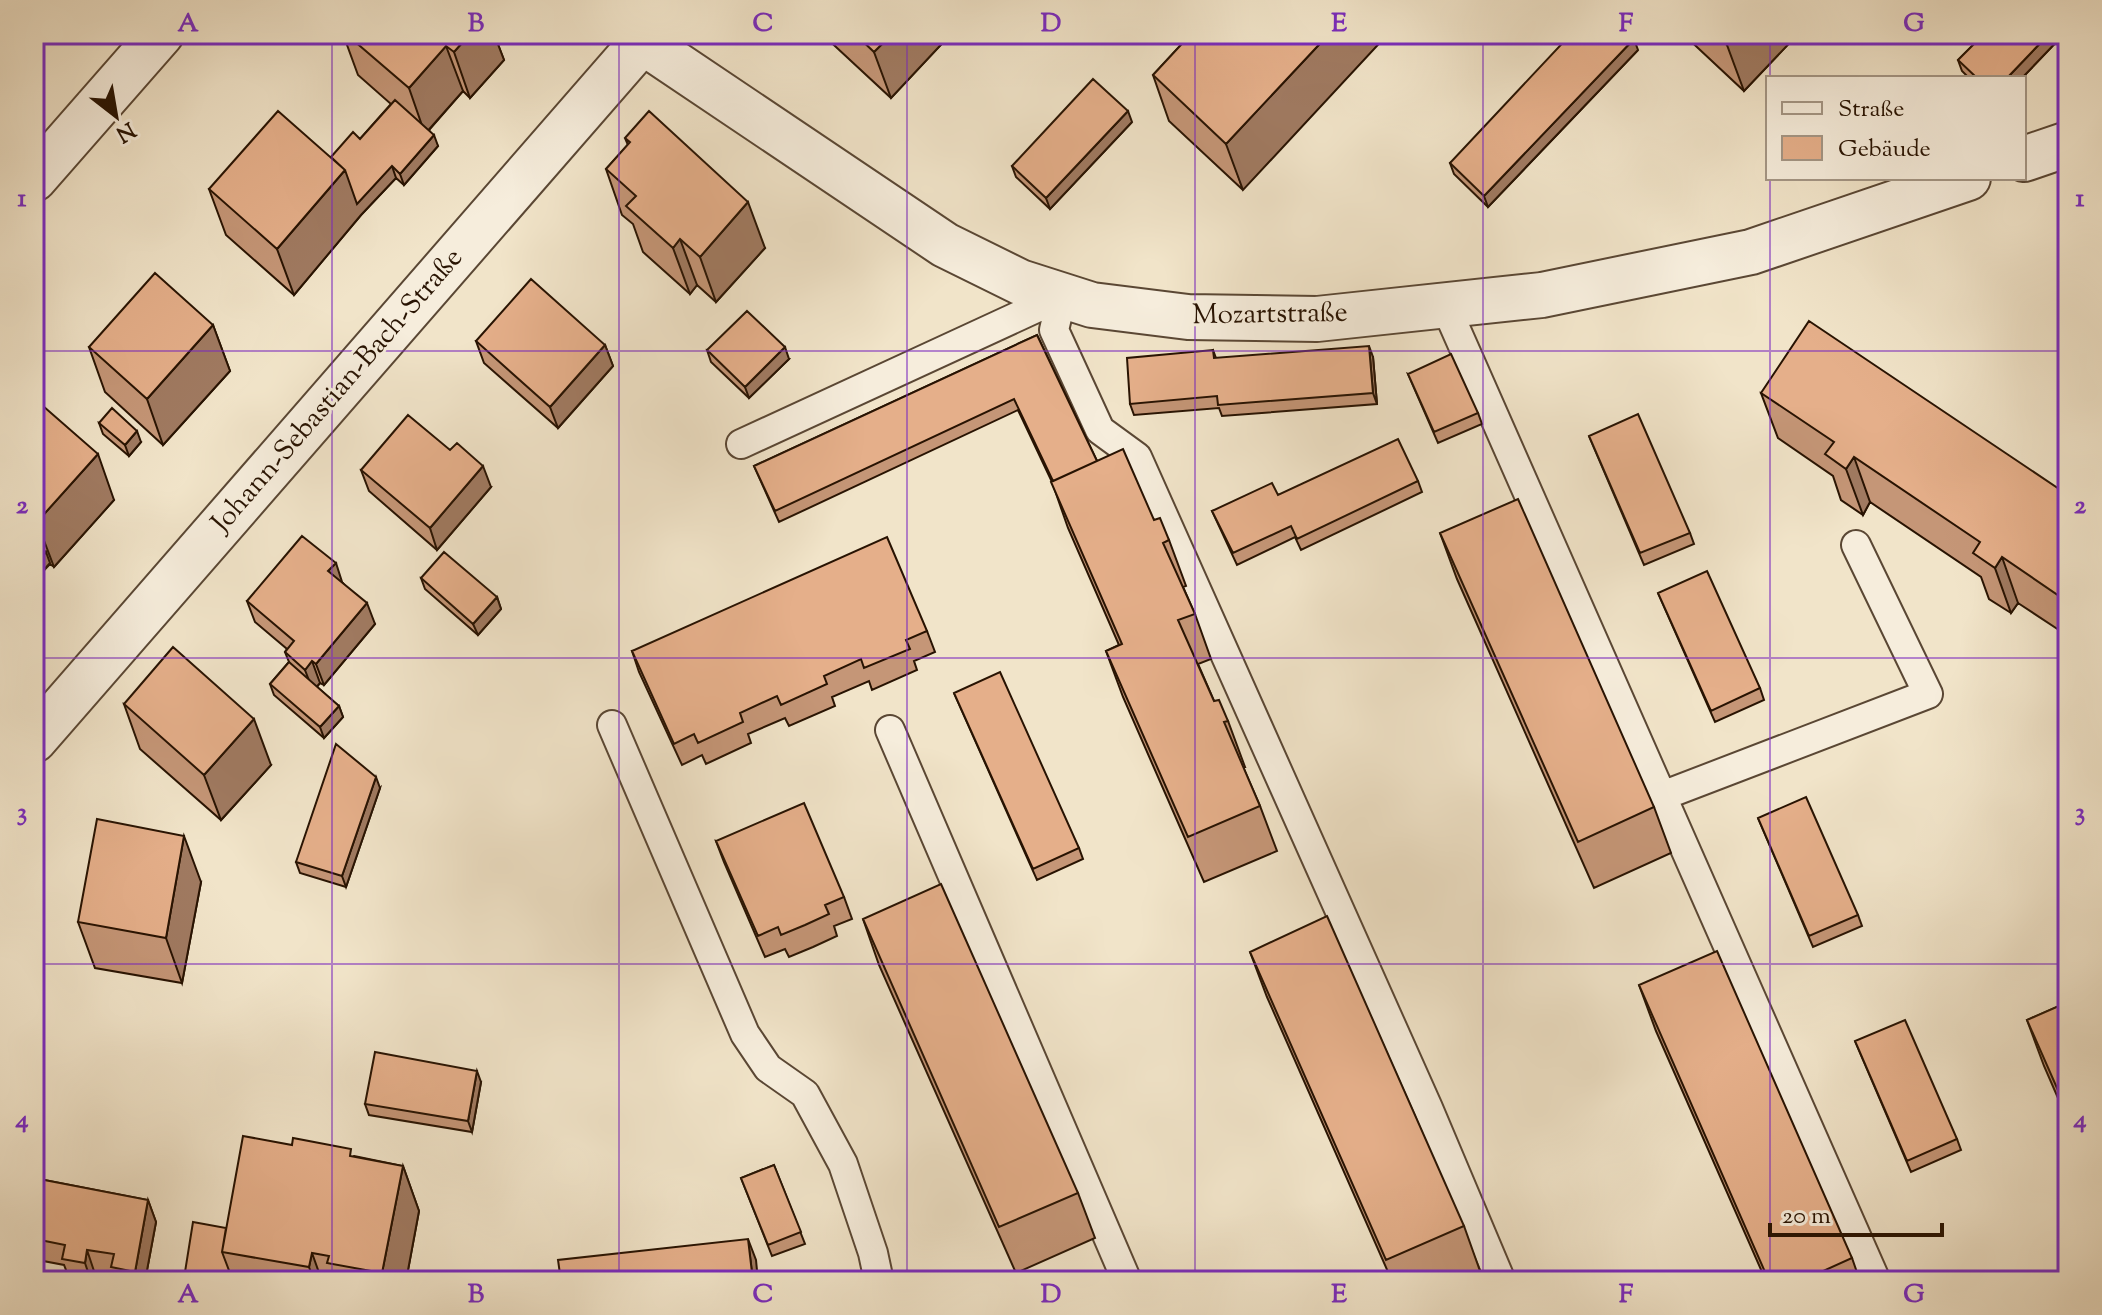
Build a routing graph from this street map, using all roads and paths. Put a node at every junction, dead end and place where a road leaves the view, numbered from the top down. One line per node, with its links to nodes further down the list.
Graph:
1 (161, 34): 5 (street)
2 (636, 38): 7 (street, Mozartstraße); 13 (street, Johann-Sebastian-Bach-Straße)
3 (2068, 144): 4 (street)
4 (2026, 158)
5 (34, 179)
6 (1962, 180): 8 (street, Mozartstraße)
7 (1062, 296): 8 (street, Mozartstraße); 9 (lane); 17 (lane)
8 (1445, 305): 14 (lane)
9 (741, 444)
10 (1856, 545): 14 (lane)
11 (612, 725): 15 (lane)
12 (890, 730): 16 (lane)
13 (34, 740)
14 (1662, 796): 18 (lane)
15 (879, 1281)
16 (1127, 1281)
17 (1501, 1281)
18 (1876, 1281)

